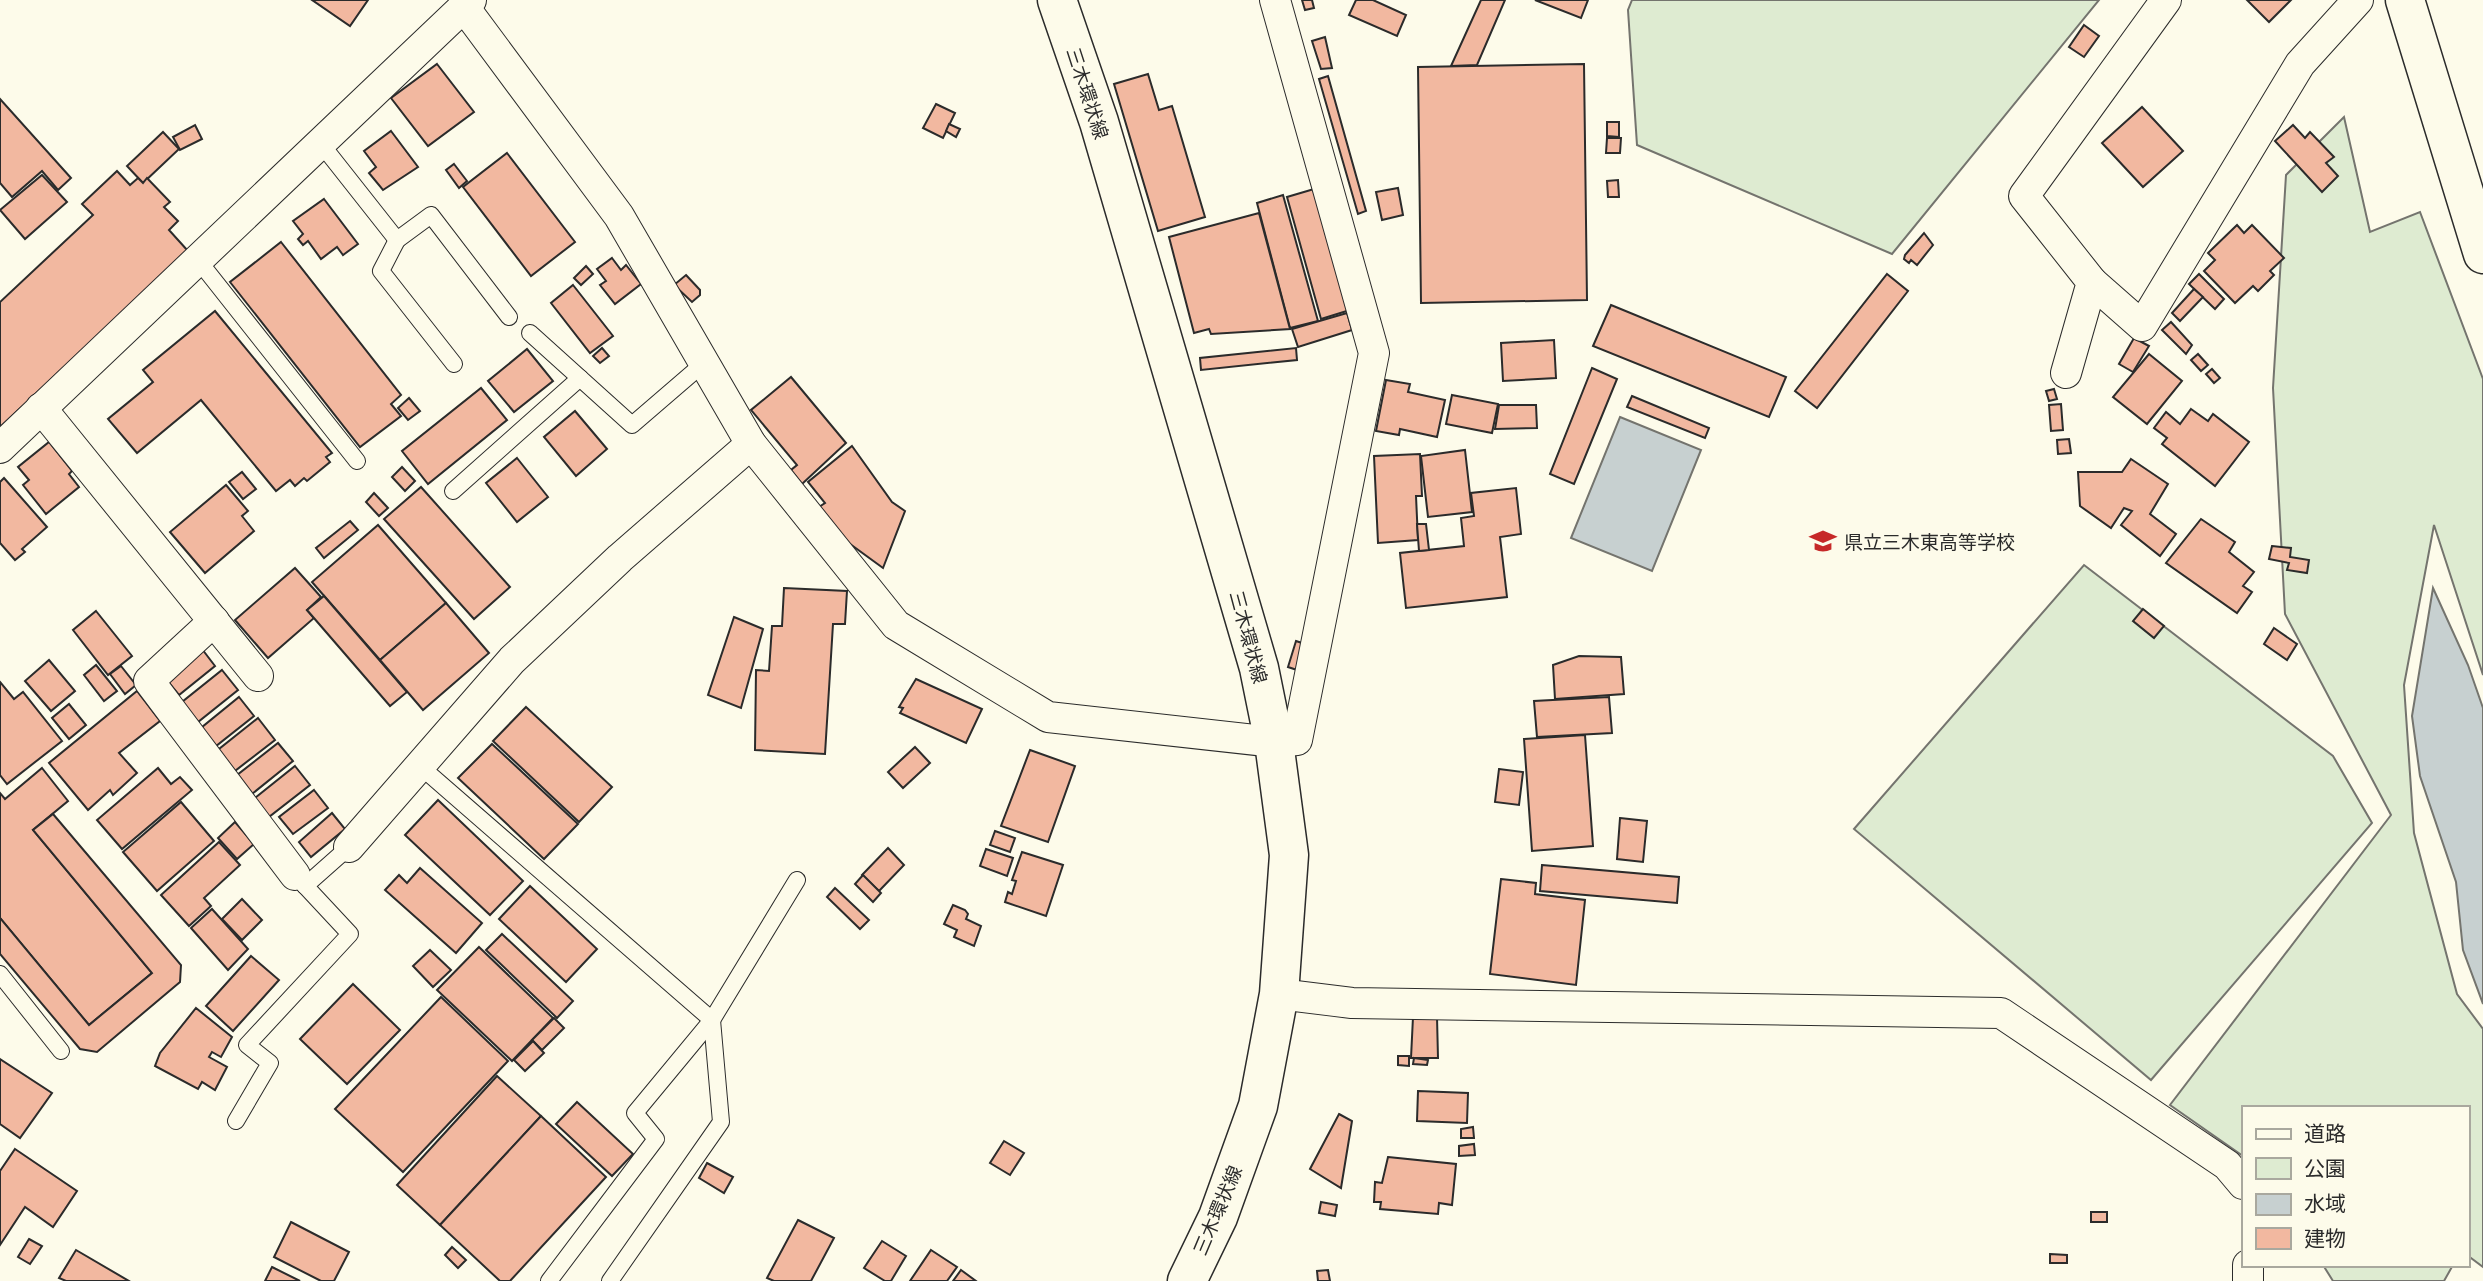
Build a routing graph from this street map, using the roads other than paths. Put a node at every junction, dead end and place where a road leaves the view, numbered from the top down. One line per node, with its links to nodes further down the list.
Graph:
1 (1057, 0): 25 (main road, 三木環状線)
2 (1275, 0): 25 (street)
3 (2166, 0): 11 (street)
4 (2358, 0): 11 (street)
5 (2405, 0): 9 (main road)
6 (468, 4): 7 (street); 14 (street)
7 (321, 145): 8 (lane); 10 (street)
8 (397, 240): 12 (lane); 15 (lane)
9 (2483, 254)
10 (198, 260): 18 (street); 21 (lane)
11 (2092, 282): 16 (street)
12 (509, 317)
13 (530, 333): 17 (lane)
14 (704, 363): 17 (lane); 19 (street)
15 (454, 364)
16 (2066, 373)
17 (580, 377): 22 (lane)
18 (41, 408): 20 (street); 23 (street)
19 (751, 444): 25 (street); 26 (street)
20 (0, 448)
21 (358, 461)
22 (453, 491)
23 (214, 621): 24 (street); 29 (street)
24 (258, 676)
25 (1274, 742): 31 (main road, 三木環状線)
26 (420, 765): 27 (street); 32 (lane)
27 (349, 847): 29 (lane)
28 (797, 880): 32 (lane)
29 (300, 881): 34 (lane)
30 (0, 974): 33 (lane)
31 (1279, 994): 35 (street); 38 (main road, 三木環状線)
32 (712, 1020): 36 (lane); 37 (lane)
33 (61, 1051)
34 (236, 1121)
35 (2242, 1183)
36 (549, 1281)
37 (610, 1281)
38 (1187, 1281)

